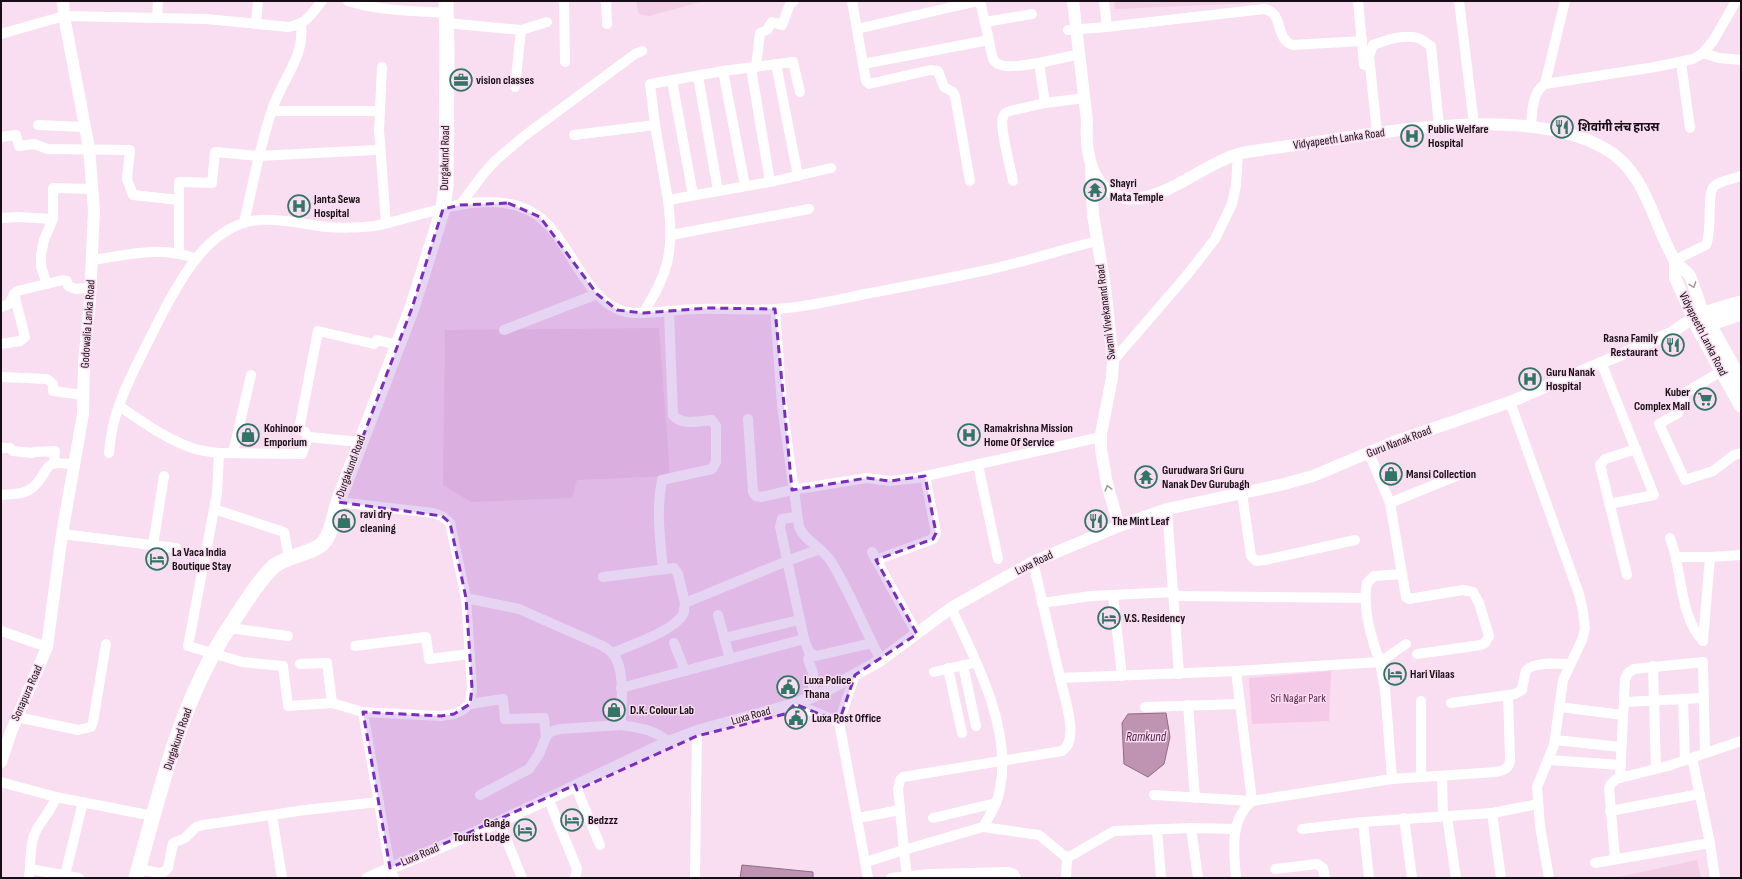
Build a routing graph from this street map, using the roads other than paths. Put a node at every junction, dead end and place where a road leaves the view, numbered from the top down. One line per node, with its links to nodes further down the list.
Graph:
1 (63, 1): 21 (street, Godowalia Lanka Road)
2 (158, 1): 22 (street)
3 (258, 1): 25 (street)
4 (322, 1): 26 (street)
5 (348, 1): 19 (street)
6 (564, 1): 39 (street)
7 (606, 1): 27 (street)
8 (794, 1): 45 (street)
9 (852, 1): 29 (street)
10 (979, 1): 24 (street); 29 (street)
11 (1066, 1): 31 (street)
12 (1074, 1): 31 (street)
13 (1104, 1): 28 (street)
14 (1358, 1): 34 (street)
15 (1459, 1): 57 (street)
16 (1565, 1): 49 (street)
17 (1736, 1): 36 (street)
18 (1259, 5): 28 (street); 34 (street)
19 (446, 12): 30 (street); 85 (main road, Durgakund Road)
20 (1032, 14): 24 (street)
21 (64, 16): 22 (street); 32 (street); 60 (street, Godowalia Lanka Road)
22 (157, 18): 25 (street)
23 (547, 22): 30 (street)
24 (985, 22): 33 (street)
25 (256, 24): 26 (street)
26 (301, 24): 55 (street)
27 (607, 24)
28 (1107, 27): 31 (street)
29 (857, 29): 43 (street)
30 (521, 30): 50 (street)
31 (1072, 30): 37 (street); 65 (street)
32 (1, 34)
33 (989, 40): 41 (street); 43 (street)
34 (1362, 41): 63 (street)
35 (642, 51): 84 (street)
36 (1703, 53): 38 (street); 40 (street)
37 (1071, 56): 41 (street); 52 (street)
38 (1741, 60)
39 (565, 62)
40 (1681, 62): 49 (street); 62 (street)
41 (1039, 63): 53 (street)
42 (776, 64): 45 (street); 51 (street); 73 (street)
43 (863, 64): 75 (street)
44 (382, 67): 54 (street)
45 (754, 67): 46 (street); 77 (street)
46 (723, 71): 47 (street); 78 (street)
47 (698, 76): 48 (street); 80 (street)
48 (672, 81): 58 (street); 81 (street)
49 (1545, 84): 61 (street)
50 (515, 87)
51 (800, 92)
52 (1077, 99): 53 (street); 65 (street)
53 (1045, 103): 76 (street)
54 (380, 110): 55 (street); 90 (street)
55 (272, 111): 70 (street)
56 (38, 124): 60 (street)
57 (1474, 124): 59 (street, Vidyapeeth Lanka Road); 61 (street, Vidyapeeth Lanka Road)
58 (655, 125): 64 (street); 83 (street)
59 (1439, 126): 63 (street, Vidyapeeth Lanka Road); 63 (street)
60 (84, 127): 67 (street, Godowalia Lanka Road)
61 (1531, 127): 96 (street, Vidyapeeth Lanka Road)
62 (1690, 128)
63 (1374, 134): 69 (street, Vidyapeeth Lanka Road)
64 (574, 135)
65 (1086, 136): 71 (street, Vidyapeeth Lanka Road)
66 (1, 137): 67 (street)
67 (89, 148): 79 (street, Godowalia Lanka Road); 82 (street)
68 (375, 150): 70 (street)
69 (1238, 154): 71 (street, Vidyapeeth Lanka Road); 113 (street)
70 (259, 156): 82 (street); 89 (street)
71 (1091, 167): 92 (street, Swami Vivekanand Road)
72 (831, 168): 73 (street)
73 (798, 176): 77 (street)
74 (1741, 176): 96 (street)
75 (970, 181)
76 (1013, 181)
77 (770, 182): 78 (street)
78 (745, 186): 80 (street)
79 (92, 189): 88 (street); 95 (street, Godowalia Lanka Road)
80 (718, 191): 81 (street)
81 (693, 195): 83 (street)
82 (179, 200): 93 (street)
83 (668, 200): 91 (street)
84 (460, 205): 85 (street); 100 (street)
85 (443, 209): 90 (street); 110 (main road, Durgakund Road)
86 (809, 209): 91 (street)
87 (1, 218): 88 (street)
88 (53, 219): 97 (street)
89 (244, 223): 90 (street); 94 (street)
90 (386, 223)
91 (671, 234): 105 (street)
92 (1097, 241): 103 (street); 113 (street, Swami Vivekanand Road)
93 (179, 254): 94 (street); 95 (street)
94 (196, 259): 122 (street)
95 (92, 260): 98 (street, Godowalia Lanka Road)
96 (1675, 260): 107 (street, Vidyapeeth Lanka Road)
97 (46, 284): 98 (street); 99 (street)
98 (91, 287): 119 (street, Godowalia Lanka Road)
99 (14, 294): 102 (street); 109 (street)
100 (597, 294): 105 (street); 108 (street)
101 (1741, 303): 107 (main road)
102 (1, 307)
103 (775, 310): 104 (street); 140 (street)
104 (669, 311): 105 (street); 163 (street)
105 (643, 314)
106 (1741, 314): 107 (main road)
107 (1701, 321): 114 (street, Guru Nanak Road); 115 (main road, Vidyapeeth Lanka Road); 118 (main road, Vidyapeeth Lanka Road)
108 (504, 330)
109 (1, 344)
110 (398, 345): 124 (street); 126 (main road, Durgakund Road)
111 (1, 348): 112 (street)
112 (1, 353)
113 (1113, 361): 125 (street, Swami Vivekanand Road)
114 (1601, 362): 120 (street, Guru Nanak Road); 128 (street)
115 (1722, 371): 121 (main road, Vidyapeeth Lanka Road); 133 (street)
116 (251, 375): 131 (street)
117 (1, 377): 119 (street)
118 (1741, 382)
119 (83, 395): 135 (street, Godowalia Lanka Road)
120 (1510, 402): 132 (street, Guru Nanak Road); 198 (street)
121 (1741, 405)
122 (119, 406): 129 (street); 130 (street)
123 (748, 419): 140 (street)
124 (308, 437): 126 (street); 131 (street)
125 (1101, 437): 136 (street); 149 (street, Swami Vivekanand Road, one-way to 125)
126 (360, 442): 143 (main road, Durgakund Road)
127 (1, 448): 134 (street)
128 (1636, 449): 145 (street); 145 (street)
129 (109, 453)
130 (219, 453): 131 (street); 146 (street)
131 (233, 453)
132 (1369, 453): 141 (street, Guru Nanak Road); 144 (street)
133 (1741, 453)
134 (54, 463): 135 (street); 142 (street)
135 (74, 465): 150 (street, Godowalia Lanka Road)
136 (978, 466): 138 (street); 160 (street)
137 (164, 476): 153 (street)
138 (925, 476): 140 (street); 178 (street)
139 (1456, 476): 144 (street)
140 (792, 490): 148 (street)
141 (1242, 493): 147 (street, Guru Nanak Road); 152 (street)
142 (1, 495)
143 (338, 502): 159 (main road, Durgakund Road); 169 (street)
144 (1390, 504): 164 (street)
145 (1609, 504): 165 (street)
146 (214, 509): 159 (street); 188 (street)
147 (1167, 509): 149 (street, Guru Nanak Road); 167 (street)
148 (796, 517): 155 (street); 161 (street)
149 (1119, 526): 162 (street, Luxa Road)
150 (62, 534): 153 (street); 187 (street, Godowalia Lanka Road)
151 (1670, 538): 157 (street)
152 (1355, 540)
153 (153, 545): 154 (street)
154 (176, 548)
155 (820, 549): 161 (street); 183 (street)
156 (1741, 555): 158 (street)
157 (1676, 557): 158 (street); 158 (street)
158 (1710, 557)
159 (289, 558): 176 (main road, Durgakund Road)
160 (998, 559)
161 (786, 561): 171 (street); 175 (street)
162 (1033, 562): 172 (street); 173 (street, Luxa Road)
163 (664, 569): 166 (street); 171 (street)
164 (1402, 574): 170 (street); 191 (street)
165 (1627, 575)
166 (603, 577)
167 (1174, 594): 168 (street); 170 (street); 205 (street)
168 (1113, 595): 172 (street); 207 (street)
169 (466, 598): 189 (street); 190 (street)
170 (1366, 598): 196 (street)
171 (685, 603): 189 (street)
172 (1042, 603): 208 (street)
173 (951, 608): 178 (street, Luxa Road); 195 (street)
174 (718, 615): 180 (street)
175 (799, 620): 180 (street); 181 (street)
176 (229, 628): 179 (street); 188 (main road, Durgakund Road)
177 (1, 631): 187 (street)
178 (917, 634): 194 (street, Luxa Road)
179 (288, 636)
180 (724, 638): 192 (street)
181 (804, 639): 183 (street); 192 (street)
182 (674, 643): 202 (street)
183 (872, 643): 194 (street)
184 (106, 644): 227 (street)
185 (1406, 644): 196 (street)
186 (354, 646): 190 (street)
187 (48, 647): 227 (street, Sonapura Road)
188 (214, 653): 217 (street); 266 (main road, Durgakund Road)
189 (613, 653): 209 (street)
190 (470, 654): 219 (street)
191 (1417, 654)
192 (730, 659): 202 (street)
193 (808, 659): 211 (street)
194 (881, 660): 206 (street, Luxa Road)
195 (977, 662): 199 (street); 240 (street)
196 (1380, 662): 203 (street); 248 (street)
197 (300, 664): 217 (street)
198 (1570, 664): 210 (street); 224 (street)
199 (963, 665): 201 (street); 230 (street)
200 (1654, 666): 212 (street); 214 (street); 216 (street)
201 (948, 668): 204 (street); 231 (street)
202 (685, 671): 209 (street)
203 (1236, 671): 205 (street); 221 (street)
204 (934, 672)
205 (1179, 674): 207 (street)
206 (855, 675): 211 (street, Luxa Road); 228 (street)
207 (1122, 676): 208 (street)
208 (1060, 678): 240 (street)
209 (621, 688): 229 (street)
210 (1508, 696): 218 (street); 245 (street)
211 (813, 697): 220 (street, Luxa Road)
212 (1704, 698): 213 (street); 238 (street)
213 (1683, 699): 214 (street); 239 (street)
214 (1654, 700): 216 (street); 244 (street)
215 (1421, 701): 246 (street)
216 (1624, 702): 226 (street)
217 (332, 703): 225 (street)
218 (1451, 703)
219 (470, 704): 225 (street); 233 (street)
220 (795, 704): 228 (street); 232 (street, Luxa Road)
221 (1240, 704): 222 (street); 257 (street)
222 (1188, 705): 223 (street); 255 (street)
223 (1145, 707)
224 (1559, 707): 226 (street); 234 (street)
225 (363, 712): 259 (street)
226 (1623, 715): 237 (street)
227 (17, 717): 242 (street, Sonapura Road)
228 (839, 722): 268 (street)
229 (620, 725): 233 (street); 235 (street)
230 (976, 726)
231 (962, 733)
232 (697, 734): 235 (street, Luxa Road); 250 (street); 297 (street)
233 (546, 737): 252 (street)
234 (1555, 740): 237 (street); 241 (street)
235 (668, 742): 250 (street, Luxa Road)
236 (1741, 742): 238 (street)
237 (1621, 747): 243 (street)
238 (1705, 753): 239 (street)
239 (1689, 759): 244 (street); 251 (street)
240 (1003, 760): 260 (street); 262 (street)
241 (1549, 760): 243 (street); 261 (street)
242 (1, 762)
243 (1620, 765): 247 (street)
244 (1656, 769): 247 (street)
245 (1442, 776): 246 (street); 267 (street)
246 (1421, 777): 248 (street)
247 (1620, 778): 263 (street)
248 (1392, 779): 257 (street)
249 (1, 782): 254 (street)
250 (576, 787): 256 (street, Luxa Road); 279 (street)
251 (1700, 794): 263 (street); 278 (street)
252 (480, 795)
253 (1154, 795): 255 (street)
254 (56, 797): 258 (street); 286 (street)
255 (1195, 798): 257 (street)
256 (549, 800): 272 (street); 288 (street, Luxa Road); 296 (street)
257 (1252, 801): 275 (street)
258 (82, 802): 266 (street); 289 (street)
259 (380, 802): 265 (street); 288 (street)
260 (996, 803): 269 (street); 273 (street)
261 (1538, 804): 264 (street); 310 (street)
262 (900, 810): 268 (street); 280 (street)
263 (1610, 811): 282 (street)
264 (1492, 812): 267 (street); 309 (street)
265 (272, 815): 287 (street); 293 (street)
266 (153, 816): 287 (main road, Durgakund Road)
267 (1445, 816): 270 (street); 308 (street)
268 (858, 818): 283 (street)
269 (933, 818)
270 (1404, 818): 271 (street); 307 (street)
271 (1363, 822): 276 (street); 306 (street)
272 (501, 826): 288 (street); 295 (street)
273 (983, 828): 280 (street); 281 (street)
274 (1191, 828): 275 (street); 277 (street); 303 (street)
275 (1236, 829): 304 (street)
276 (1302, 829)
277 (1156, 830): 281 (street); 302 (street)
278 (1710, 843): 282 (street); 311 (street)
279 (600, 845)
280 (904, 850): 283 (street); 290 (street)
281 (1067, 858): 301 (street)
282 (1615, 859): 284 (street)
283 (866, 862): 298 (street)
284 (1595, 863)
285 (1275, 869): 305 (street)
286 (30, 874): 289 (street)
287 (138, 874)
288 (390, 874): 294 (street, Luxa Road)
289 (65, 875): 292 (street)
290 (907, 876): 291 (street); 299 (street)
291 (957, 876): 300 (street)
292 (79, 878)
293 (282, 878)
294 (368, 878)
295 (522, 878)
296 (575, 878)
297 (695, 878)
298 (868, 878)
299 (891, 878)
300 (1016, 878)
301 (1066, 878)
302 (1162, 878)
303 (1198, 878)
304 (1236, 878)
305 (1325, 878)
306 (1369, 878)
307 (1412, 878)
308 (1456, 878)
309 (1501, 878)
310 (1549, 878)
311 (1715, 878)

